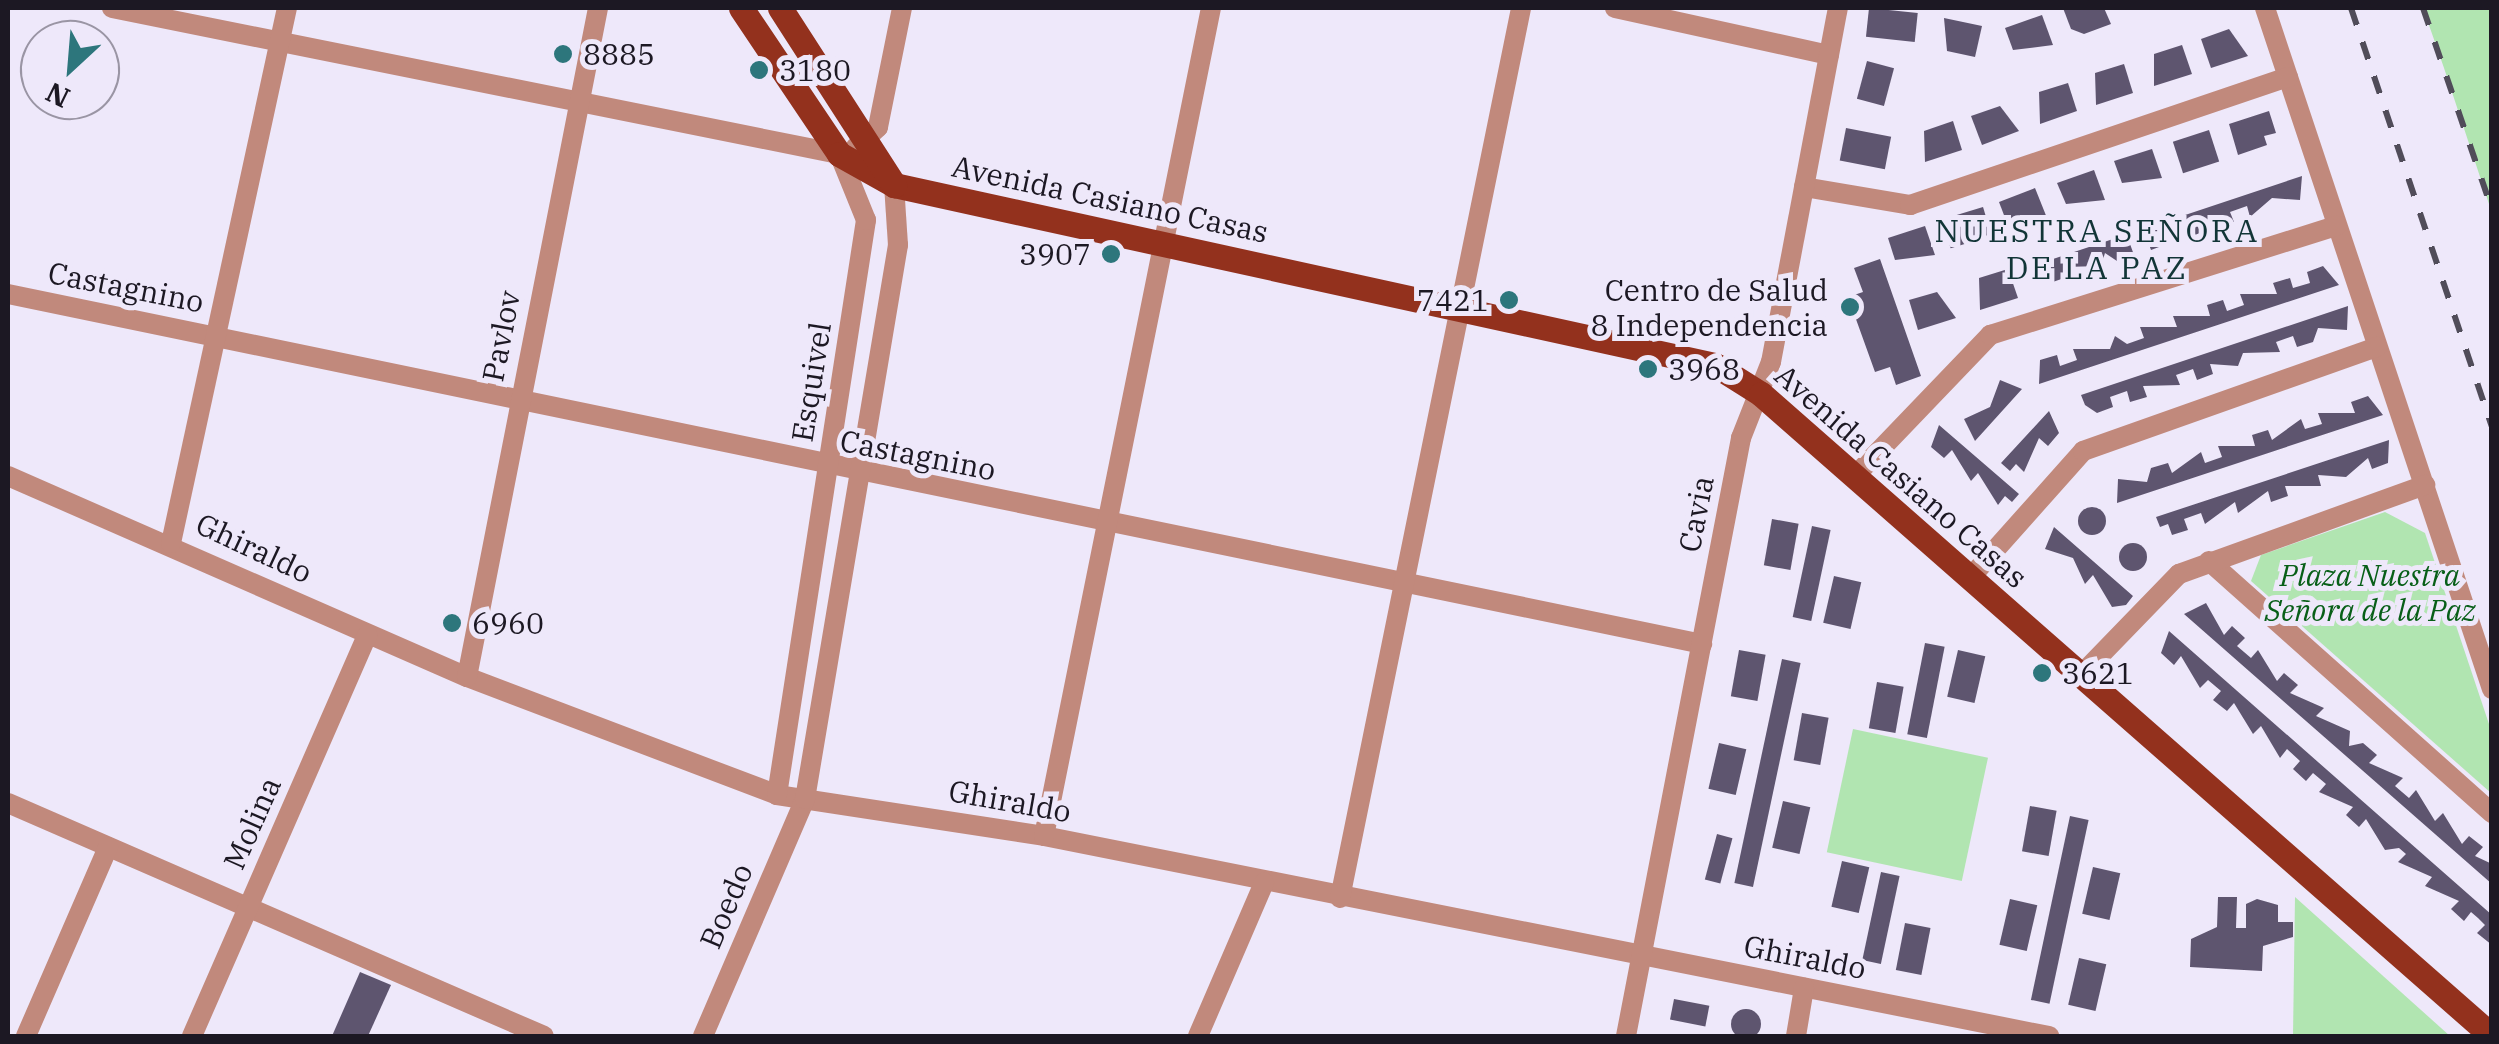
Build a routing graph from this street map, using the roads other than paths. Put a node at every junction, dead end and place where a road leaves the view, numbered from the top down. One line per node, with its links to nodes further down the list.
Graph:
1 (112, 8): 12 (street)
2 (287, 8): 12 (street)
3 (598, 8): 15 (street, Pavlov)
4 (741, 8): 17 (main road, Avenida Casiano Casas)
5 (780, 8): 16 (main road)
6 (902, 8): 16 (street)
7 (1211, 8): 21 (street)
8 (1521, 8): 23 (street)
9 (1615, 8): 13 (street)
10 (1838, 8): 13 (street, Cavia)
11 (2264, 8): 14 (street)
12 (279, 42): 15 (street); 24 (street)
13 (1829, 55): 19 (street, Cavia)
14 (2288, 77): 19 (street); 20 (street)
15 (576, 104): 17 (street); 27 (street, Pavlov)
16 (867, 143): 17 (street); 18 (main road)
17 (839, 154): 18 (main road, Avenida Casiano Casas); 28 (street, Esquivel)
18 (894, 186): 21 (main road, Avenida Casiano Casas); 29 (street, Esquivel)
19 (1804, 187): 26 (street, Cavia)
20 (2336, 226): 25 (street); 31 (street)
21 (1164, 244): 23 (main road, Avenida Casiano Casas); 33 (street)
22 (8, 294): 24 (street, Castagnino)
23 (1460, 310): 26 (main road, Avenida Casiano Casas); 37 (street)
24 (216, 335): 27 (street, Castagnino); 34 (street)
25 (2378, 347): 32 (street); 36 (street)
26 (1760, 394): 31 (main road, Avenida Casiano Casas); 39 (street, Cavia)
27 (518, 403): 28 (street, Castagnino); 41 (street, Pavlov)
28 (828, 469): 29 (street, Castagnino); 43 (street, Esquivel)
29 (858, 473): 33 (street, Castagnino); 44 (street, Esquivel)
30 (8, 476): 34 (street, Ghiraldo)
31 (1854, 476): 36 (main road, Avenida Casiano Casas)
32 (2425, 486): 35 (street); 42 (street)
33 (1110, 524): 37 (street, Castagnino); 47 (street)
34 (171, 543): 38 (street, Ghiraldo)
35 (2208, 561): 40 (street); 46 (street)
36 (1970, 578): 40 (main road, Avenida Casiano Casas)
37 (1405, 584): 39 (street, Castagnino); 50 (street)
38 (367, 634): 41 (street, Ghiraldo); 51 (street, Molina)
39 (1702, 644): 52 (street, Cavia)
40 (2080, 675): 63 (main road, Avenida Casiano Casas)
41 (467, 677): 43 (street, Ghiraldo)
42 (2492, 690)
43 (777, 795): 44 (street, Ghiraldo)
44 (805, 799): 47 (street, Ghiraldo); 58 (street, Boedo)
45 (8, 804): 48 (street)
46 (2492, 813)
47 (1044, 836): 49 (street, Ghiraldo)
48 (108, 847): 51 (street); 55 (street)
49 (1264, 883): 50 (street, Ghiraldo); 59 (street)
50 (1340, 898): 52 (street, Ghiraldo)
51 (248, 908): 56 (street, Molina); 57 (street)
52 (1642, 955): 53 (street, Ghiraldo); 60 (street, Cavia)
53 (1804, 988): 54 (street, Ghiraldo); 61 (street)
54 (1999, 1032): 62 (street, Ghiraldo)
55 (26, 1036)
56 (192, 1036)
57 (544, 1036)
58 (703, 1036)
59 (1198, 1036)
60 (1626, 1036)
61 (1796, 1036)
62 (2048, 1036)
63 (2492, 1036)

